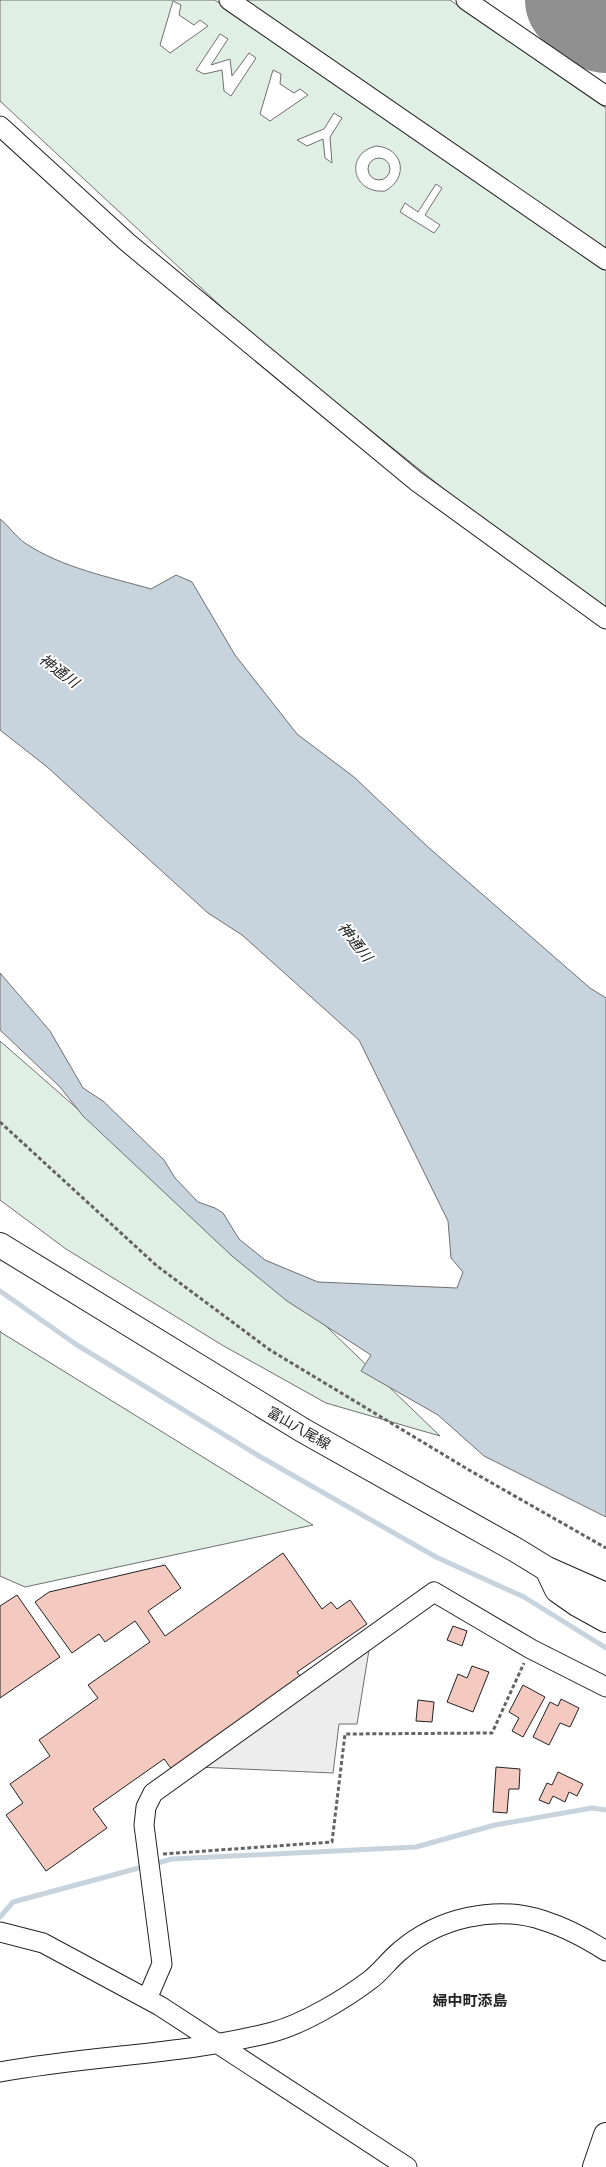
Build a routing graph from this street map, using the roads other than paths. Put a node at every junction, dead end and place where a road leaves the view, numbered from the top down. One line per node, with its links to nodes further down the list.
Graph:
1 (229, 0): 5 (street)
2 (466, 0): 3 (street)
3 (606, 96)
4 (0, 126): 6 (street)
5 (606, 260)
6 (606, 619)
7 (0, 1246): 8 (main road, 富山八尾線)
8 (547, 1569): 9 (main road, 富山八尾線); 10 (main road)
9 (606, 1595)
10 (606, 1620)
11 (606, 1687): 14 (street)
12 (0, 1932): 14 (street)
13 (606, 1951): 15 (street)
14 (147, 1999): 15 (street)
15 (219, 2044): 16 (street); 18 (street)
16 (0, 2072)
17 (606, 2135): 19 (main road)
18 (407, 2167)
19 (595, 2167)

